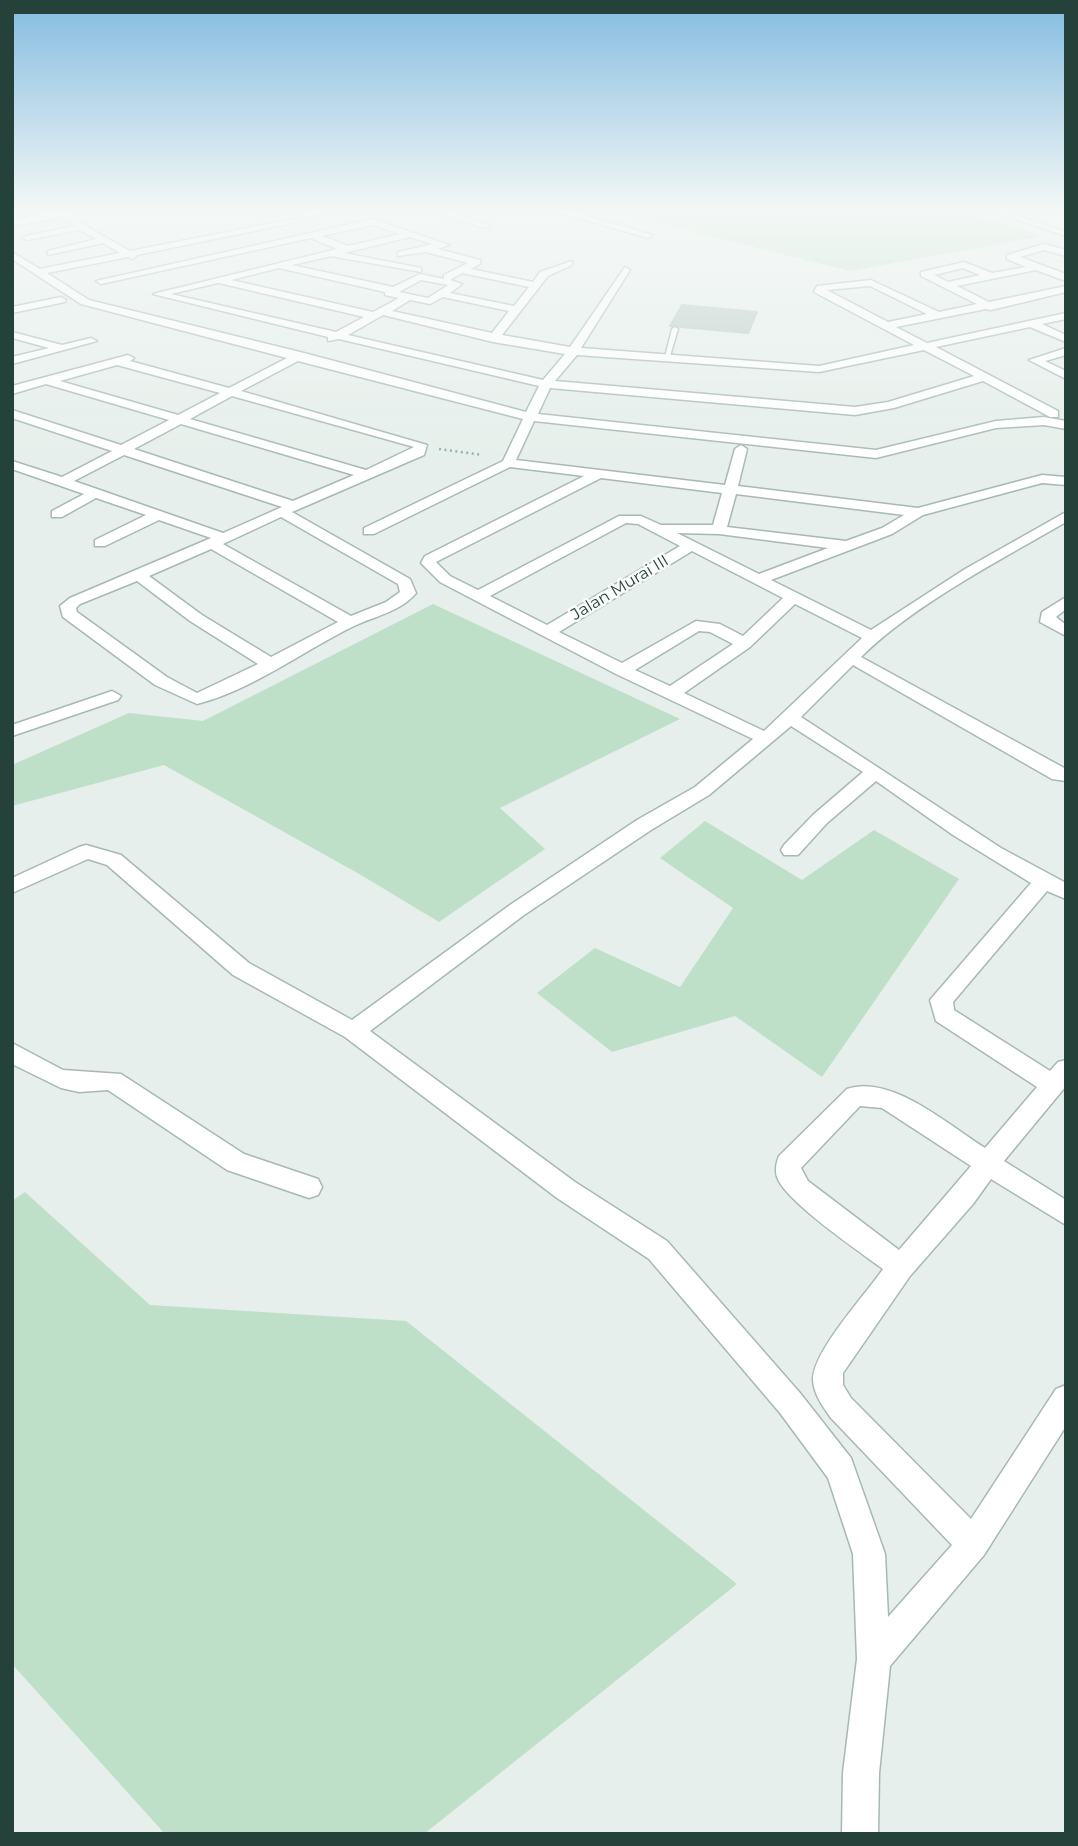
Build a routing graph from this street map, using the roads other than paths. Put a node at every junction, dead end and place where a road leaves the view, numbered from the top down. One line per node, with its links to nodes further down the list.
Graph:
1 (55, 296): 16 (street)
2 (76, 296): 15 (street)
3 (167, 296): 27 (street)
4 (294, 296): 20 (street)
5 (400, 296): 14 (street)
6 (438, 296): 14 (street)
7 (452, 296): 18 (street)
8 (525, 296): 18 (street)
9 (608, 296): 34 (street)
10 (829, 296): 24 (street)
11 (898, 296): 21 (street)
12 (970, 296): 17 (street)
13 (1028, 296): 17 (street)
14 (407, 298): 20 (street)
15 (85, 302): 16 (street); 37 (street)
16 (66, 303): 19 (street); 37 (street)
17 (986, 304): 21 (street); 23 (street)
18 (515, 309): 28 (street)
19 (12, 310)
20 (378, 314): 27 (street); 28 (street)
21 (937, 315): 24 (street)
22 (1066, 316): 23 (street)
23 (1030, 324): 29 (street); 31 (street)
24 (885, 326): 31 (street)
25 (675, 329): 35 (lane)
26 (12, 335): 32 (street)
27 (336, 336): 37 (street); 41 (street)
28 (493, 339): 34 (street)
29 (1066, 339)
30 (91, 341): 32 (street)
31 (926, 346): 35 (street); 39 (street)
32 (63, 348): 36 (street)
33 (1066, 351): 38 (street)
34 (573, 352): 35 (street); 41 (street)
35 (667, 356)
36 (12, 361)
37 (289, 361): 43 (street); 47 (street)
38 (1066, 376)
39 (984, 377): 45 (street); 49 (street)
40 (45, 380): 42 (street); 43 (street); 46 (street)
41 (546, 384): 47 (street); 49 (street)
42 (12, 390)
43 (232, 393): 46 (street); 56 (street)
44 (12, 414): 52 (street)
45 (1057, 415): 48 (street); 51 (street)
46 (180, 421): 52 (street); 56 (street)
47 (527, 422): 49 (street); 53 (street)
48 (1066, 425)
49 (750, 428): 51 (street); 59 (street)
50 (1066, 434): 51 (street)
51 (784, 449)
52 (127, 450): 58 (street); 61 (street)
53 (510, 459): 55 (street); 68 (street)
54 (12, 464): 58 (street)
55 (599, 474): 59 (street); 75 (street)
56 (368, 475): 61 (street)
57 (1066, 481): 62 (street)
58 (63, 482): 60 (street)
59 (733, 488): 62 (street); 67 (street)
60 (94, 494): 63 (street); 64 (street)
61 (288, 509): 69 (street); 78 (street)
62 (918, 512): 72 (street)
63 (57, 514)
64 (156, 516): 69 (street); 70 (street)
65 (1063, 520): 81 (street)
66 (660, 528): 67 (street); 71 (street); 75 (street)
67 (719, 530): 72 (street)
68 (369, 531)
69 (220, 541): 73 (street); 78 (street)
70 (100, 543)
71 (692, 545): 74 (street); 79 (street, Jalan Murai III)
72 (846, 546): 74 (street)
73 (138, 575): 84 (street); 84 (street)
74 (759, 579): 76 (street)
75 (479, 596): 79 (street)
76 (792, 598): 81 (street); 82 (street)
77 (1066, 602): 80 (street)
78 (350, 622): 84 (street)
79 (548, 631): 85 (street)
80 (1066, 631)
81 (872, 637): 83 (street)
82 (744, 644): 85 (street); 86 (street)
83 (850, 657): 88 (street); 92 (street)
84 (270, 664)
85 (622, 670): 86 (street)
86 (672, 693): 90 (street)
87 (112, 696): 89 (street)
88 (790, 718): 90 (street); 91 (street)
89 (12, 731)
90 (767, 738): 97 (street)
91 (875, 772): 93 (street); 94 (street)
92 (1063, 779)
93 (791, 850)
94 (1043, 882): 96 (street); 99 (street)
95 (12, 886): 97 (street)
96 (1066, 892)
97 (353, 1031): 106 (street)
98 (12, 1052): 101 (street)
99 (1059, 1077): 100 (street)
100 (988, 1162): 102 (street); 103 (street); 103 (street)
101 (309, 1187)
102 (1066, 1213)
103 (901, 1267): 105 (street)
104 (1066, 1399): 105 (street)
105 (973, 1544): 106 (street)
106 (874, 1659): 107 (street)
107 (860, 1834)

